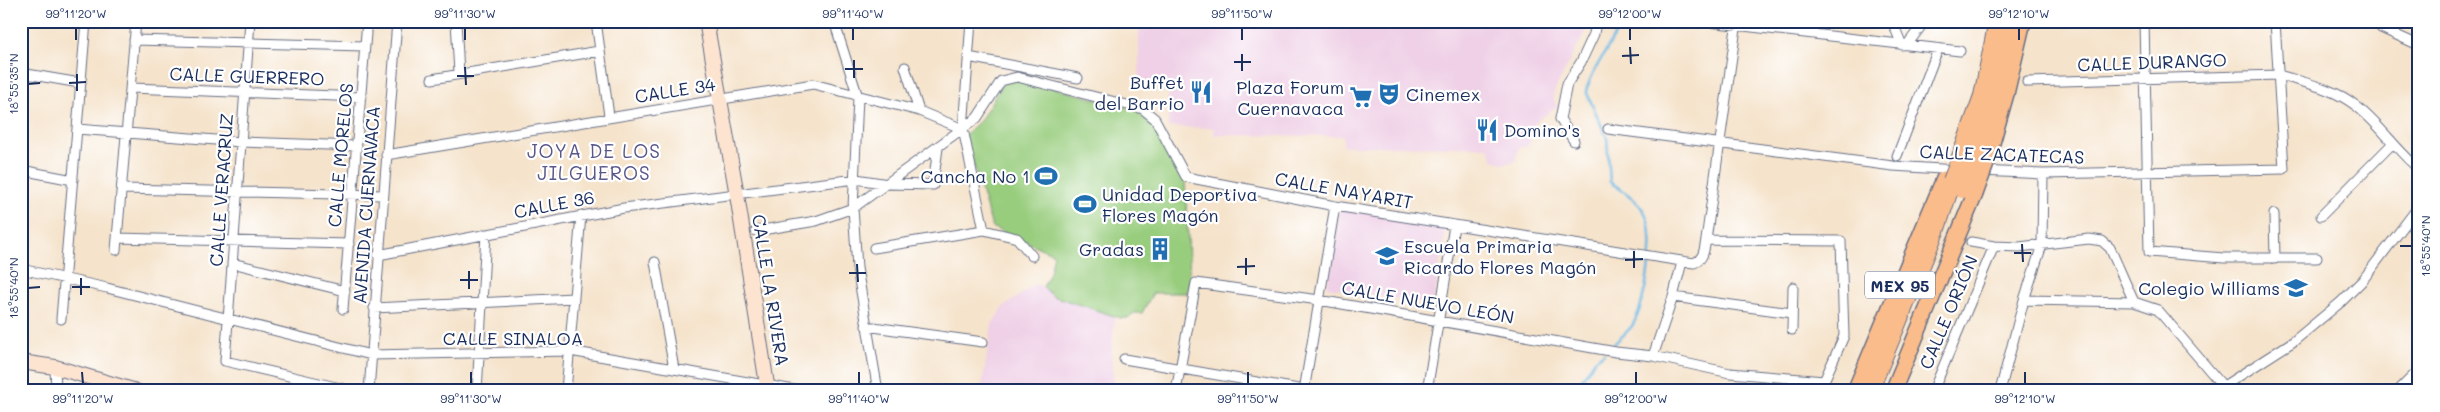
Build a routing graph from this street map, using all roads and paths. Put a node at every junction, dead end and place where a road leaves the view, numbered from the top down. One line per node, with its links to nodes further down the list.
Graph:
1 (86, 21): 40 (street)
2 (136, 21): 23 (street)
3 (250, 21): 24 (street, CALLE VERACRUZ)
4 (367, 21): 27 (street, CALLE MORELOS)
5 (397, 21): 58 (street, AVENIDA CUERNAVACA)
6 (456, 21): 34 (street)
7 (596, 21): 29 (street)
8 (706, 21): 45 (street, CALLE LA RIVERA)
9 (834, 21): 44 (street)
10 (971, 21): 31 (street)
11 (1596, 21): 52 (street)
12 (1700, 21): 22 (street)
13 (1892, 21): 26 (street)
14 (1925, 21): 26 (street)
15 (1991, 21): 60 (main road, MEX 95)
16 (1998, 21): 60 (highway, MEX 95)
17 (2012, 21): 60 (highway, MEX 95)
18 (2022, 21): 60 (main road, MEX 95)
19 (2144, 21): 37 (street)
20 (2275, 21): 35 (street)
21 (2377, 21): 25 (street)
22 (1737, 23): 26 (street); 55 (street)
23 (134, 40): 24 (street); 41 (street)
24 (248, 43): 27 (street); 42 (street, CALLE VERACRUZ)
25 (2419, 43)
26 (1905, 45): 28 (street)
27 (365, 46): 43 (street, CALLE MORELOS)
28 (1938, 49): 30 (street); 59 (street)
29 (599, 51): 34 (street); 47 (street)
30 (1960, 51)
31 (968, 57): 36 (street); 49 (street)
32 (905, 67): 46 (street)
33 (21, 73): 40 (street)
34 (459, 73): 38 (street)
35 (2279, 75): 37 (street, CALLE DURANGO); 54 (street, CALLE DURANGO); 63 (street, CALLE ZACATECAS)
36 (1078, 78)
37 (2145, 78): 39 (street, CALLE DURANGO); 63 (street)
38 (432, 79)
39 (2026, 82)
40 (80, 83): 48 (street)
41 (131, 88): 42 (street, CALLE GUERRERO); 51 (street)
42 (244, 92): 43 (street, CALLE GUERRERO); 53 (street, CALLE VERACRUZ)
43 (361, 97): 56 (street, CALLE MORELOS)
44 (858, 97): 45 (street, CALLE 34); 46 (street, CALLE 34); 65 (street)
45 (720, 99): 47 (street, CALLE 34); 73 (street, CALLE LA RIVERA)
46 (919, 112): 49 (street, CALLE 34)
47 (609, 116): 58 (street, CALLE 34)
48 (77, 129): 51 (street); 66 (street)
49 (963, 129): 57 (street); 74 (street, CALLE NAYARIT); 82 (street)
50 (1608, 129): 55 (street, CALLE ZACATECAS)
51 (126, 134): 53 (street); 69 (street)
52 (1574, 141)
53 (241, 142): 56 (street); 70 (street, CALLE VERACRUZ)
54 (2393, 144): 61 (street, CALLE DURANGO); 79 (street)
55 (1720, 145): 64 (street, CALLE ZACATECAS); 85 (street)
56 (357, 146): 71 (street, CALLE MORELOS)
57 (938, 148): 67 (street); 67 (street, CALLE 36)
58 (386, 155): 72 (street, AVENIDA CUERNAVACA)
59 (1897, 156)
60 (1968, 162): 68 (highway, MEX 95, bridge); 68 (main road, MEX 95, bridge)
61 (2419, 168)
62 (21, 170): 66 (street)
63 (2147, 172): 64 (street, CALLE ZACATECAS); 96 (street)
64 (2043, 174): 90 (street)
65 (856, 179): 67 (street, CALLE 36); 73 (street, CALLE 36); 76 (street)
66 (73, 180): 101 (street)
67 (888, 184): 76 (street)
68 (1959, 186): 142 (main road, MEX 95); 143 (highway, MEX 95); 144 (highway, MEX 95); 145 (main road, MEX 95)
69 (122, 189): 70 (street); 84 (street)
70 (237, 191): 71 (street); 86 (street, CALLE VERACRUZ)
71 (353, 194): 72 (street); 88 (street, CALLE MORELOS)
72 (383, 195): 93 (street, AVENIDA CUERNAVACA)
73 (738, 195): 78 (street, CALLE 36); 129 (street, CALLE LA RIVERA)
74 (1335, 206): 80 (street, CALLE NAYARIT); 106 (street)
75 (2419, 206): 130 (street)
76 (853, 208): 81 (street); 116 (street)
77 (2274, 214): 96 (street)
78 (582, 215): 83 (street, CALLE 36); 105 (street)
79 (2321, 216)
80 (1454, 226): 98 (street, CALLE NAYARIT); 115 (street)
81 (756, 230)
82 (984, 230): 91 (street); 94 (street)
83 (486, 234): 93 (street, CALLE 36); 108 (street)
84 (117, 238): 86 (street); 92 (street)
85 (1706, 240): 98 (street, CALLE NAYARIT); 122 (street, CALLE NUEVO LEÓN)
86 (233, 241): 88 (street); 99 (street, CALLE VERACRUZ)
87 (1971, 242): 89 (street, CALLE ORIÓN)
88 (349, 244): 103 (street, CALLE MORELOS)
89 (1994, 246): 90 (street, CALLE ORIÓN); 146 (street, CALLE ORIÓN)
90 (2042, 246): 107 (street); 109 (street, CALLE ORIÓN)
91 (874, 248)
92 (116, 250)
93 (378, 255): 110 (street, AVENIDA CUERNAVACA)
94 (1032, 256)
95 (2317, 258): 96 (street)
96 (2274, 260)
97 (655, 262): 127 (street)
98 (1682, 262): 104 (street)
99 (232, 263): 103 (street); 114 (street, CALLE VERACRUZ)
100 (21, 269): 101 (street, CALLE SINALOA)
101 (66, 279): 113 (street); 114 (street, CALLE SINALOA)
102 (1792, 287): 112 (street)
103 (345, 291): 111 (street, CALLE MORELOS)
104 (1673, 297): 112 (street); 122 (street)
105 (574, 298): 108 (street); 119 (street)
106 (1319, 300): 115 (street, CALLE NUEVO LEÓN); 126 (street, CALLE NUEVO LEÓN); 131 (street)
107 (2024, 300): 109 (street); 147 (street)
108 (482, 302): 110 (street); 120 (street)
109 (2134, 302): 130 (street)
110 (374, 308): 121 (street, AVENIDA CUERNAVACA)
111 (343, 309)
112 (1792, 313): 117 (street)
113 (61, 319)
114 (228, 320): 121 (street, CALLE SINALOA); 134 (street, CALLE VERACRUZ)
115 (1438, 320): 122 (street, CALLE NUEVO LEÓN); 141 (street)
116 (866, 326): 118 (street); 139 (street)
117 (1792, 330)
118 (982, 342)
119 (570, 351): 120 (street, CALLE SINALOA); 127 (street, CALLE SINALOA); 137 (street)
120 (479, 354): 121 (street, CALLE SINALOA); 136 (street)
121 (371, 355): 135 (street, AVENIDA CUERNAVACA)
122 (1653, 356)
123 (1124, 359): 126 (street)
124 (21, 362): 125 (street)
125 (55, 367): 132 (street); 133 (street)
126 (1180, 368): 131 (street); 140 (street)
127 (674, 369): 129 (street, CALLE SINALOA)
128 (2419, 370): 148 (street)
129 (767, 387): 138 (street, CALLE SINALOA)
130 (2219, 388)
131 (1306, 390)
132 (56, 391)
133 (136, 391)
134 (354, 391)
135 (369, 391)
136 (477, 391)
137 (566, 391)
138 (800, 391)
139 (878, 391)
140 (1176, 391)
141 (1427, 391)
142 (1855, 391)
143 (1869, 391)
144 (1879, 391)
145 (1892, 391)
146 (1933, 391)
147 (2000, 391)
148 (2398, 391)

